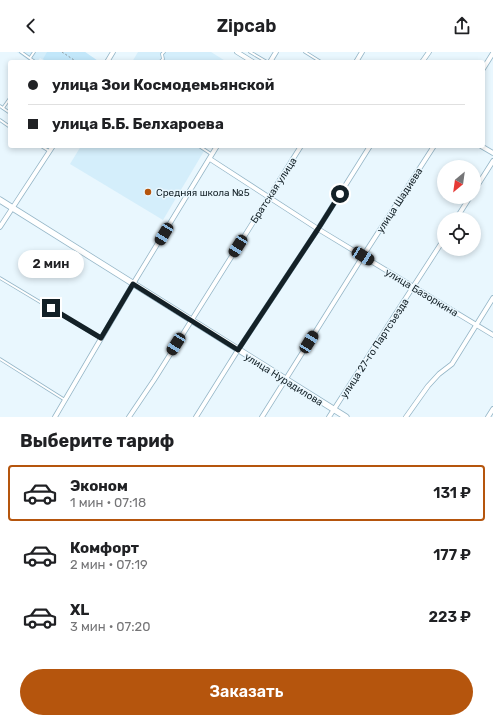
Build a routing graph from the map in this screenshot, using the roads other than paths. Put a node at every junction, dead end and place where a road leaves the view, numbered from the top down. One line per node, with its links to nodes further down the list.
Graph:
1 (21, 52): 7 (lane)
2 (34, 52): 7 (lane)
3 (237, 52): 9 (street)
4 (250, 52): 10 (lane)
5 (305, 52): 11 (lane)
6 (493, 53): 12 (street)
7 (30, 58): 8 (lane)
8 (32, 60)
9 (250, 60)
10 (265, 60)
11 (318, 60)
12 (485, 66)
13 (8, 101): 15 (lane)
14 (0, 106): 15 (lane)
15 (3, 108): 16 (lane)
16 (8, 112)
17 (44, 148): 24 (lane)
18 (51, 148): 24 (street)
19 (201, 148): 25 (lane)
20 (216, 148): 25 (street)
21 (301, 148): 28 (street, Братская улица)
22 (369, 148): 32 (street)
23 (433, 148): 34 (street, улица Шадиева)
24 (49, 151): 30 (street)
25 (211, 157): 28 (street, улица Базоркина); 36 (street)
26 (493, 161): 27 (street)
27 (481, 180)
28 (269, 197): 32 (street, улица Базоркина); 39 (street, Братская улица)
29 (0, 200): 30 (street, улица Нурадилова)
30 (13, 208): 31 (street); 36 (street, улица Нурадилова)
31 (0, 228)
32 (318, 229): 34 (street, улица Базоркина); 43 (street)
33 (437, 250): 37 (street, улица 27-го Партсъезда)
34 (363, 256): 37 (street, улица Базоркина); 45 (street, улица Шадиева)
35 (0, 278): 42 (lane)
36 (133, 284): 39 (street, улица Нурадилова); 42 (street)
37 (414, 287): 40 (street, улица Базоркина); 47 (street, улица 27-го Партсъезда)
38 (493, 298): 40 (street)
39 (191, 320): 43 (street, улица Нурадилова); 50 (street, Братская улица)
40 (476, 325): 41 (street, улица Базоркина); 55 (street)
41 (493, 335)
42 (101, 338): 46 (street)
43 (238, 350): 45 (street, улица Нурадилова); 51 (street)
44 (0, 359): 46 (lane)
45 (286, 379): 47 (street, улица Нурадилова); 52 (street, улица Шадиева)
46 (65, 400): 49 (street)
47 (334, 410): 53 (street, улица 27-го Партсъезда); 54 (street, улица Нурадилова)
48 (493, 410): 56 (street)
49 (55, 417)
50 (129, 417)
51 (196, 417)
52 (262, 417)
53 (329, 417)
54 (346, 417)
55 (406, 417)
56 (488, 417)

